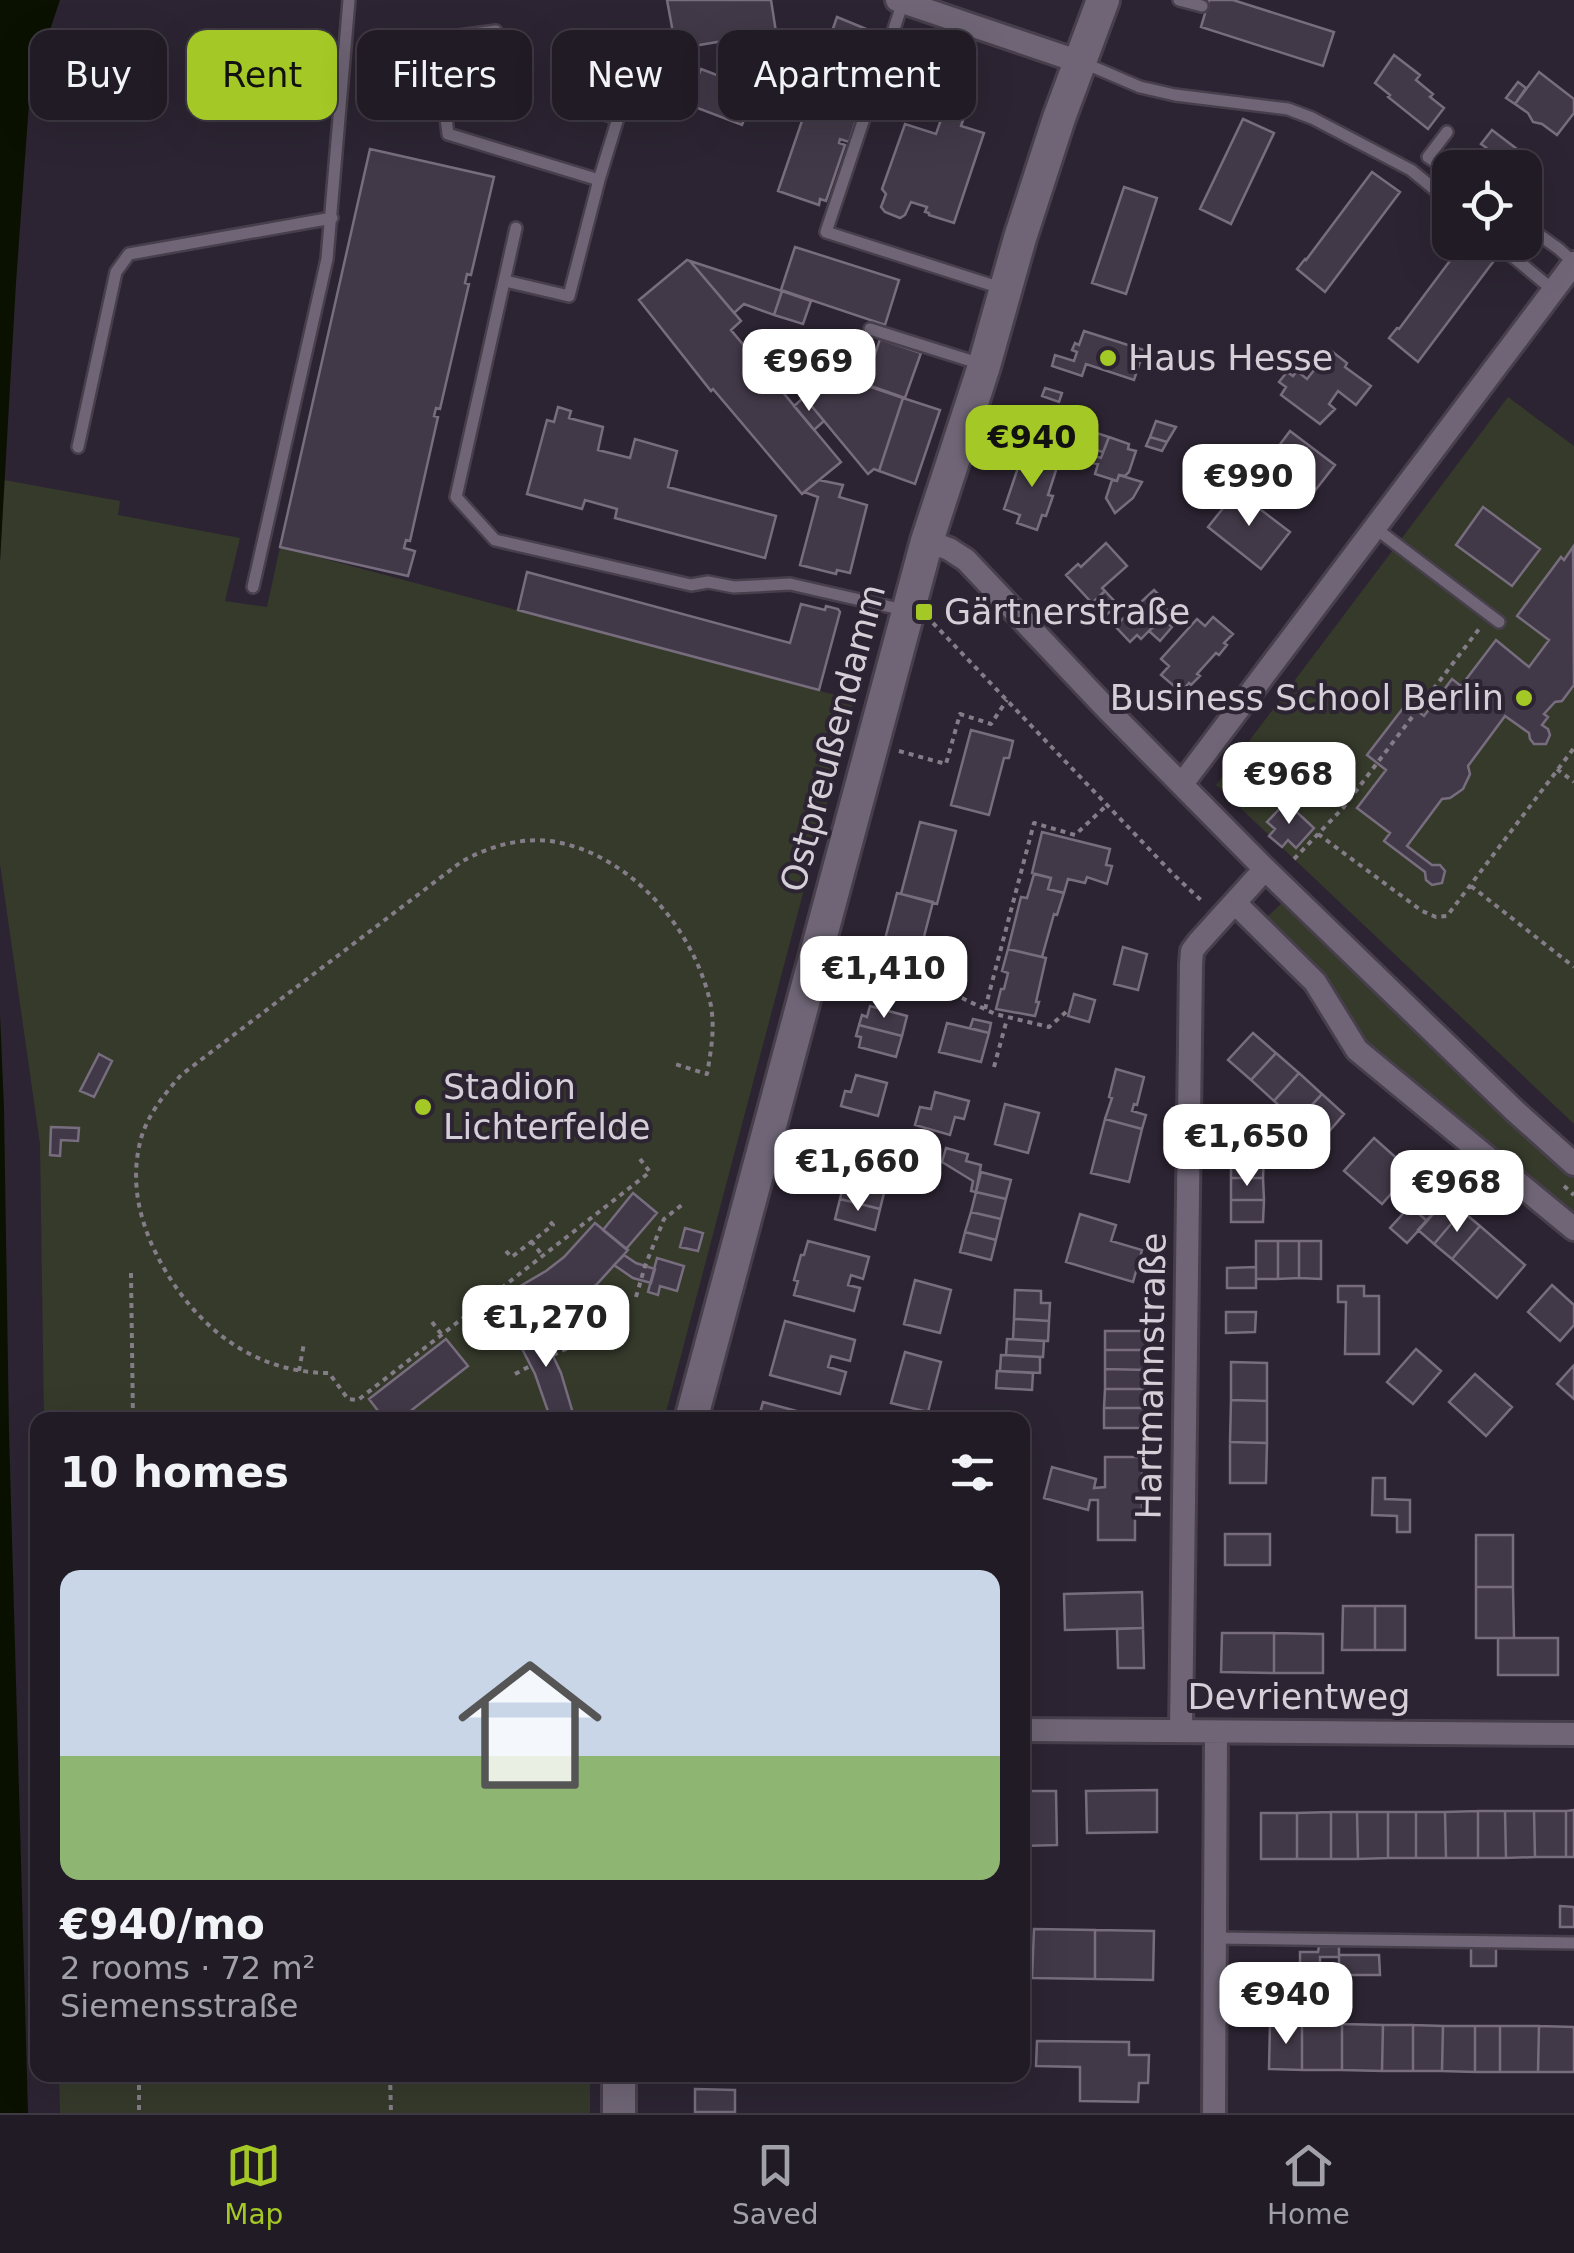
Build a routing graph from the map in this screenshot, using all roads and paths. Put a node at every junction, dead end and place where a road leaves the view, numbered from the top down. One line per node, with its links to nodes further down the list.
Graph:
1 (349, 0): 13 (lane)
2 (1103, 0): 6 (street, Ostpreußendamm)
3 (1179, 0): 5 (lane)
4 (913, 3): 6 (street); 19 (lane)
5 (1202, 6)
6 (1080, 62): 12 (lane); 19 (street, Ostpreußendamm)
7 (446, 120): 11 (lane)
8 (617, 120): 11 (lane)
9 (1447, 132): 10 (lane)
10 (1433, 150)
11 (599, 180): 18 (lane)
12 (1432, 187)
13 (332, 218): 23 (lane); 26 (lane)
14 (516, 228): 18 (lane)
15 (1542, 237): 17 (lane)
16 (1517, 260): 20 (lane)
17 (1574, 263): 20 (street)
18 (506, 282): 27 (lane)
19 (1005, 290): 22 (street, Ostpreußendamm)
20 (1553, 290): 24 (street)
21 (870, 329): 22 (lane)
22 (984, 366): 25 (street, Ostpreußendamm)
23 (78, 448)
24 (1375, 528): 28 (lane); 34 (street)
25 (927, 542): 27 (street, Ostpreußendamm); 34 (street)
26 (253, 587)
27 (919, 615): 29 (path); 42 (street, Ostpreußendamm)
28 (1494, 619): 36 (path)
29 (1007, 700): 31 (path); 35 (path)
30 (1574, 748): 32 (path)
31 (903, 752)
32 (1557, 770): 33 (path); 39 (path)
33 (1574, 782)
34 (1182, 784): 38 (street)
35 (1108, 806): 41 (path); 45 (path)
36 (1318, 834): 37 (path); 39 (path)
37 (1294, 859)
38 (1265, 869): 40 (street, Hartmannstraße); 51 (street)
39 (1471, 886): 43 (path)
40 (1235, 903): 54 (street); 71 (street, Hartmannstraße)
41 (1212, 911)
42 (815, 959): 44 (lane); 69 (street, Ostpreußendamm)
43 (1574, 967)
44 (948, 992): 45 (path)
45 (986, 1009): 47 (path)
46 (1066, 1012): 47 (path)
47 (1008, 1017): 49 (path)
48 (676, 1064): 66 (path)
49 (994, 1067)
50 (640, 1160): 57 (path)
51 (1574, 1164)
52 (683, 1204): 59 (path)
53 (548, 1218): 55 (path)
54 (1574, 1229)
55 (532, 1242): 56 (path); 57 (path)
56 (506, 1251)
57 (543, 1256): 61 (path)
58 (132, 1273): 68 (path)
59 (636, 1297)
60 (432, 1322): 61 (path)
61 (442, 1335): 66 (path)
62 (304, 1343): 66 (path)
63 (568, 1348): 64 (path)
64 (553, 1355)
65 (532, 1366): 67 (path)
66 (299, 1371)
67 (515, 1374)
68 (133, 1412)
69 (693, 1412)
70 (1030, 1730): 71 (street, Devrientweg)
71 (1182, 1731): 72 (street, Devrientweg)
72 (1216, 1732): 73 (street, Devrientweg); 74 (street)
73 (1574, 1734)
74 (1215, 1938): 75 (lane); 82 (street)
75 (1574, 1943)
76 (139, 2082): 79 (path)
77 (390, 2082): 80 (path)
78 (619, 2082): 81 (street)
79 (139, 2113)
80 (391, 2113)
81 (618, 2113)
82 (1214, 2113)

